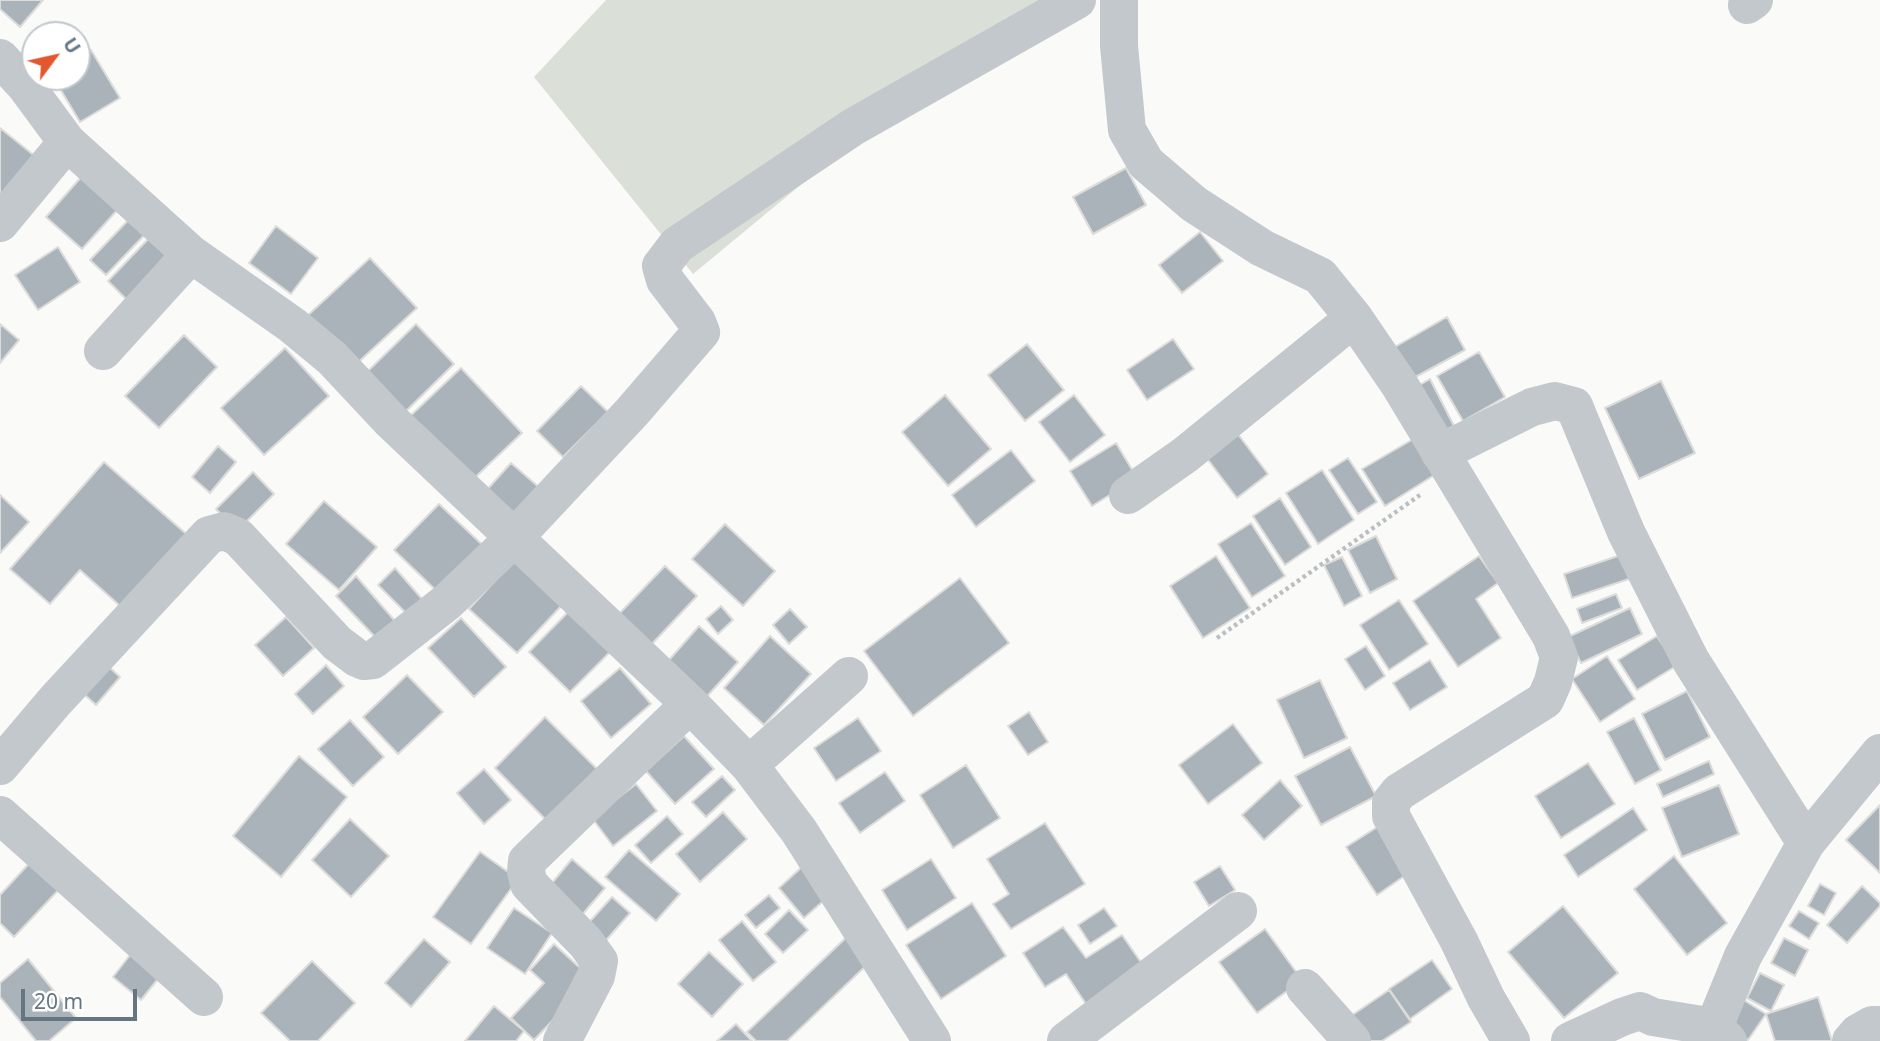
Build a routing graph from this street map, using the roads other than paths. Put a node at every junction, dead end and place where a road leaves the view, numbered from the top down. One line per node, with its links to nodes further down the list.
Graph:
1 (1077, 0): 11 (street)
2 (1119, 0): 7 (street)
3 (0, 58): 4 (street)
4 (67, 142): 5 (street); 6 (street)
5 (0, 223)
6 (191, 254): 8 (street); 11 (street)
7 (1354, 318): 9 (street); 10 (street)
8 (103, 351)
9 (1446, 463): 18 (street); 28 (street)
10 (1128, 495)
11 (513, 538): 13 (street); 16 (street)
12 (849, 676): 15 (street)
13 (690, 704): 15 (street); 24 (street)
14 (1880, 753): 18 (street)
15 (748, 765): 25 (street)
16 (0, 766)
17 (0, 815): 21 (street)
18 (1806, 843): 23 (street)
19 (1238, 911): 26 (street)
20 (1305, 988): 27 (street)
21 (204, 997)
22 (1880, 1026): 30 (street)
23 (1715, 1036): 29 (street)
24 (562, 1041)
25 (932, 1041)
26 (1066, 1041)
27 (1352, 1041)
28 (1511, 1041)
29 (1570, 1041)
30 (1851, 1041)

